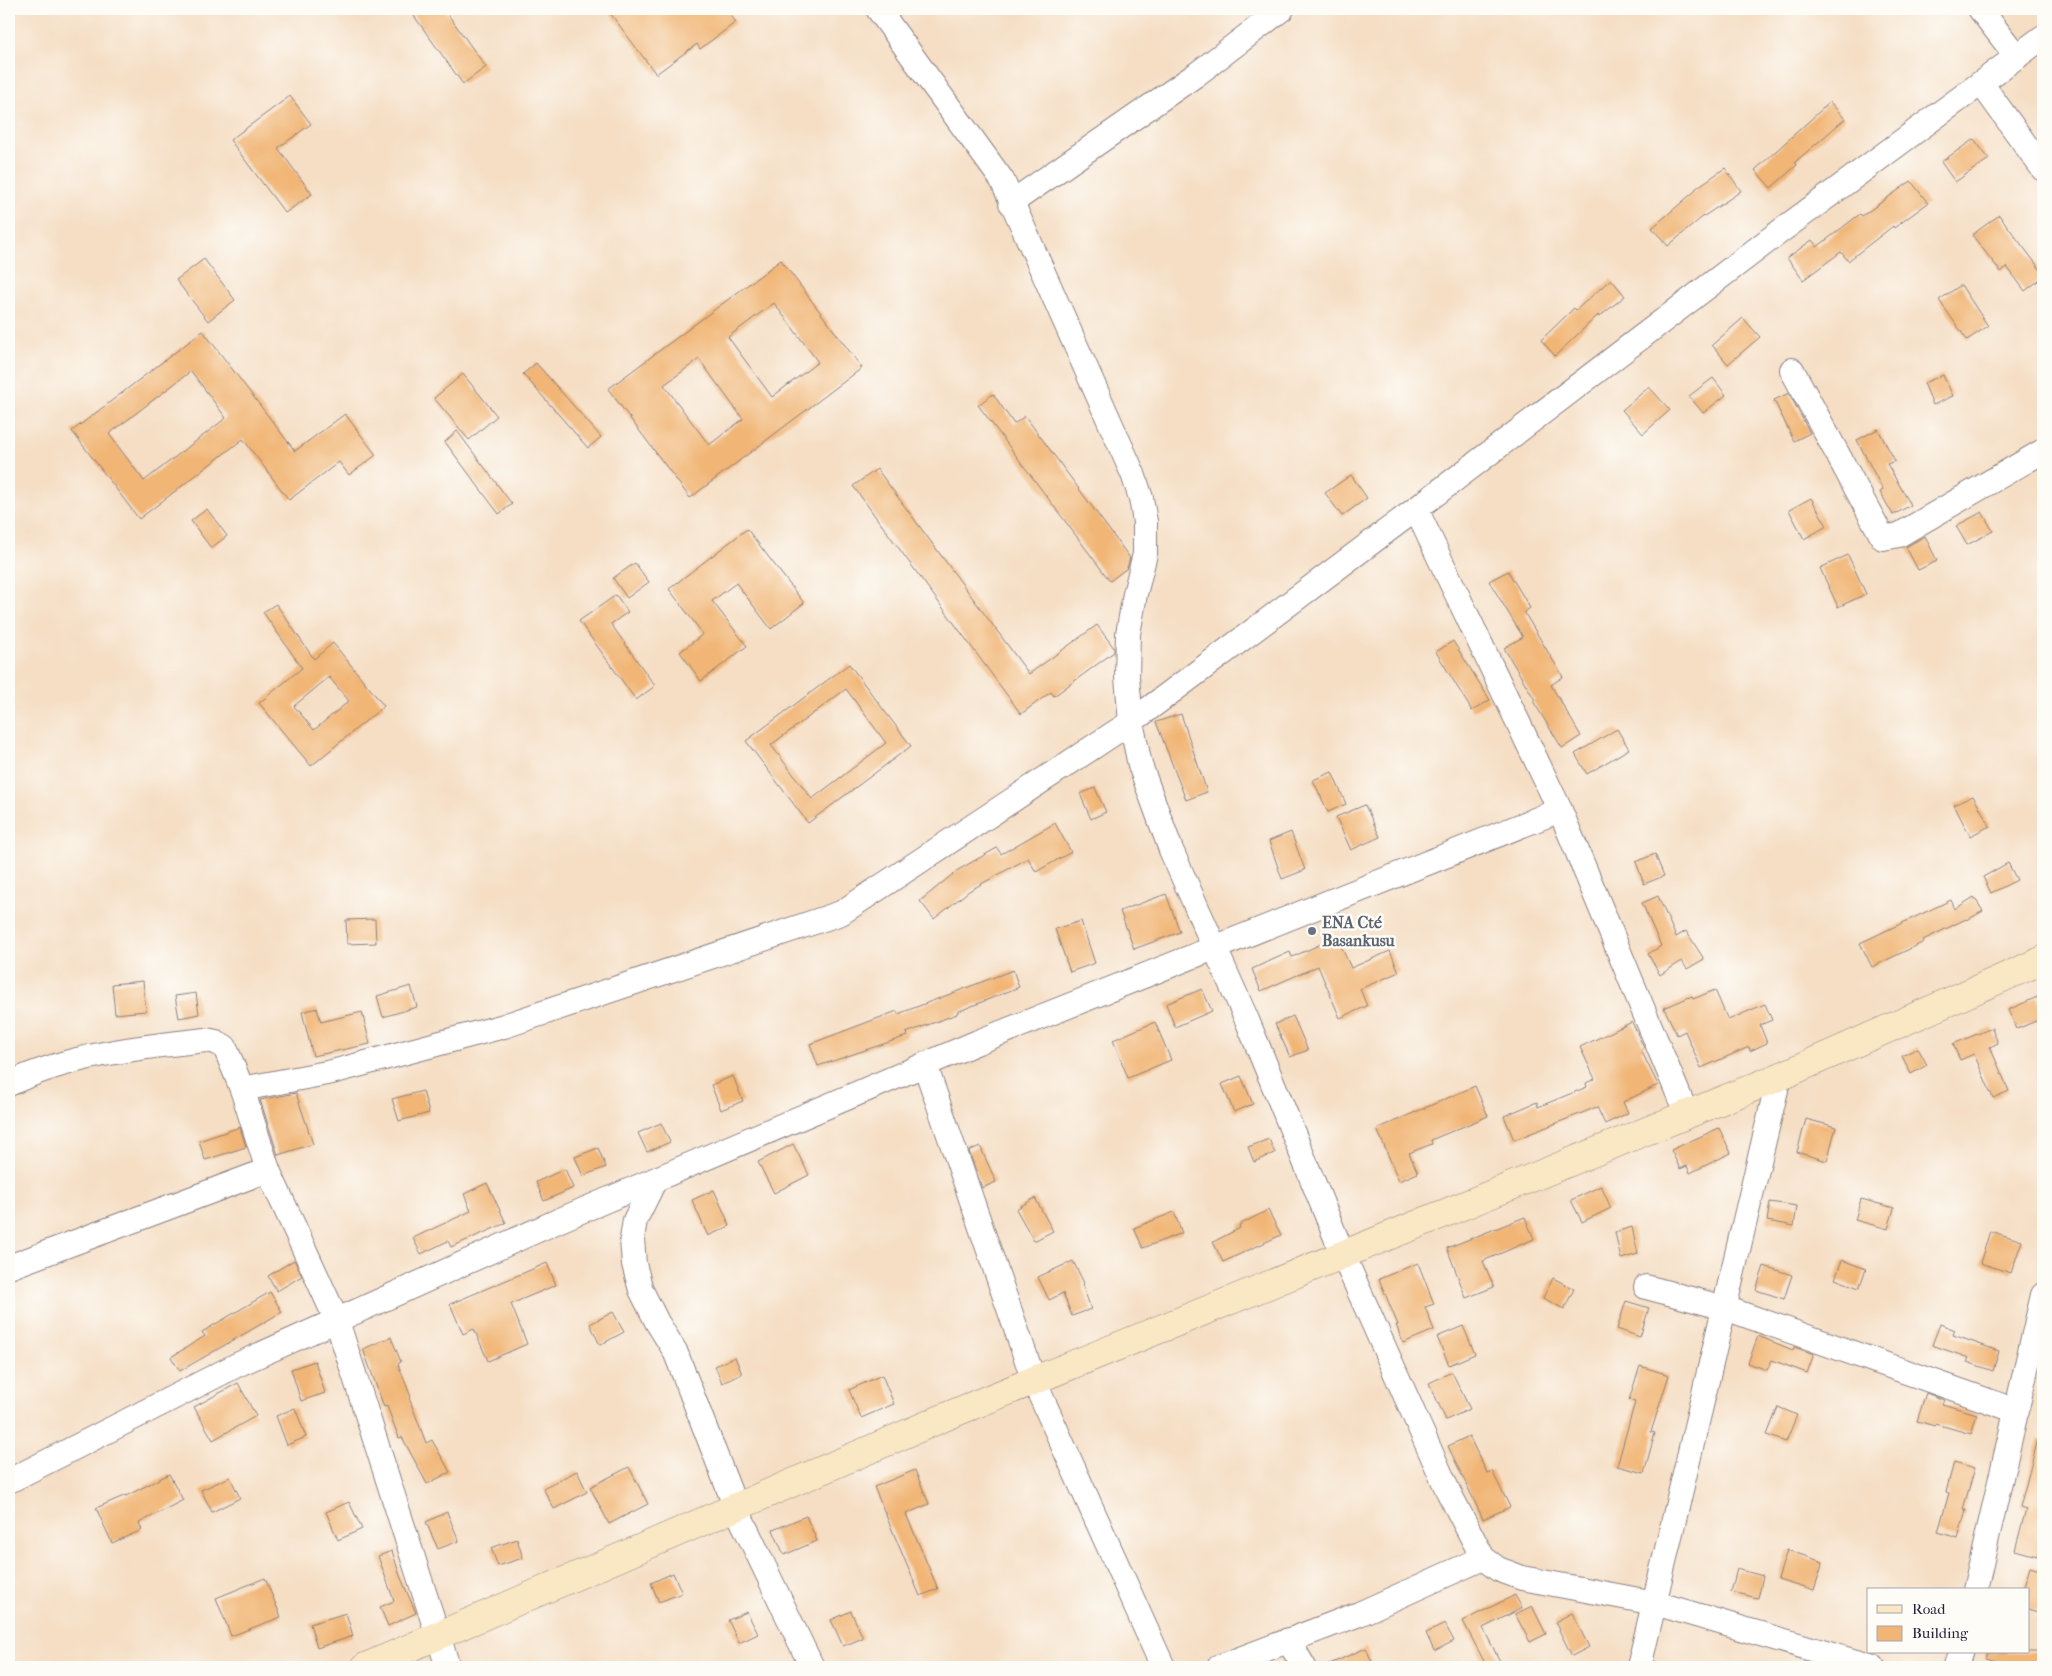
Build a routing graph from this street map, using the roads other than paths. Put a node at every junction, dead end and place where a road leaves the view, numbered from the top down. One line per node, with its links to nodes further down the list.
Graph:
1 (878, 9): 8 (street)
2 (1282, 9): 8 (street)
3 (1980, 9): 5 (street)
4 (2043, 37): 5 (street)
5 (2016, 57): 6 (street)
6 (1981, 83): 7 (street); 11 (street)
7 (2043, 169)
8 (1011, 203): 12 (street)
9 (1792, 370): 10 (street)
10 (2043, 451)
11 (1416, 509): 12 (street); 13 (street)
12 (1131, 722): 14 (street); 19 (street)
13 (1560, 810): 14 (street); 20 (street)
14 (1214, 947): 16 (street); 23 (street)
15 (2043, 960): 17 (street)
16 (925, 1065): 22 (street); 29 (street)
17 (1779, 1077): 20 (street); 27 (street)
18 (9, 1084): 19 (street)
19 (242, 1088): 21 (street)
20 (1687, 1115): 23 (street)
21 (268, 1170): 24 (street); 28 (street)
22 (655, 1180): 28 (street); 32 (street)
23 (1343, 1255): 29 (street); 33 (street)
24 (9, 1267)
25 (1646, 1287): 27 (street)
26 (2043, 1295): 30 (street)
27 (1724, 1308): 30 (street); 35 (street)
28 (336, 1321): 31 (street); 36 (street)
29 (1034, 1381): 32 (street); 42 (street)
30 (2017, 1411): 34 (street)
31 (9, 1481)
32 (736, 1508): 36 (street); 41 (street)
33 (1484, 1558): 35 (street); 37 (street)
34 (1975, 1588)
35 (1655, 1603): 45 (street); 46 (street)
36 (438, 1636): 39 (street); 40 (street)
37 (1288, 1640): 43 (street); 44 (street)
38 (1959, 1654): 47 (street)
39 (365, 1667)
40 (448, 1667)
41 (812, 1667)
42 (1163, 1667)
43 (1219, 1667)
44 (1304, 1667)
45 (1639, 1667)
46 (1874, 1667)
47 (1956, 1667)

